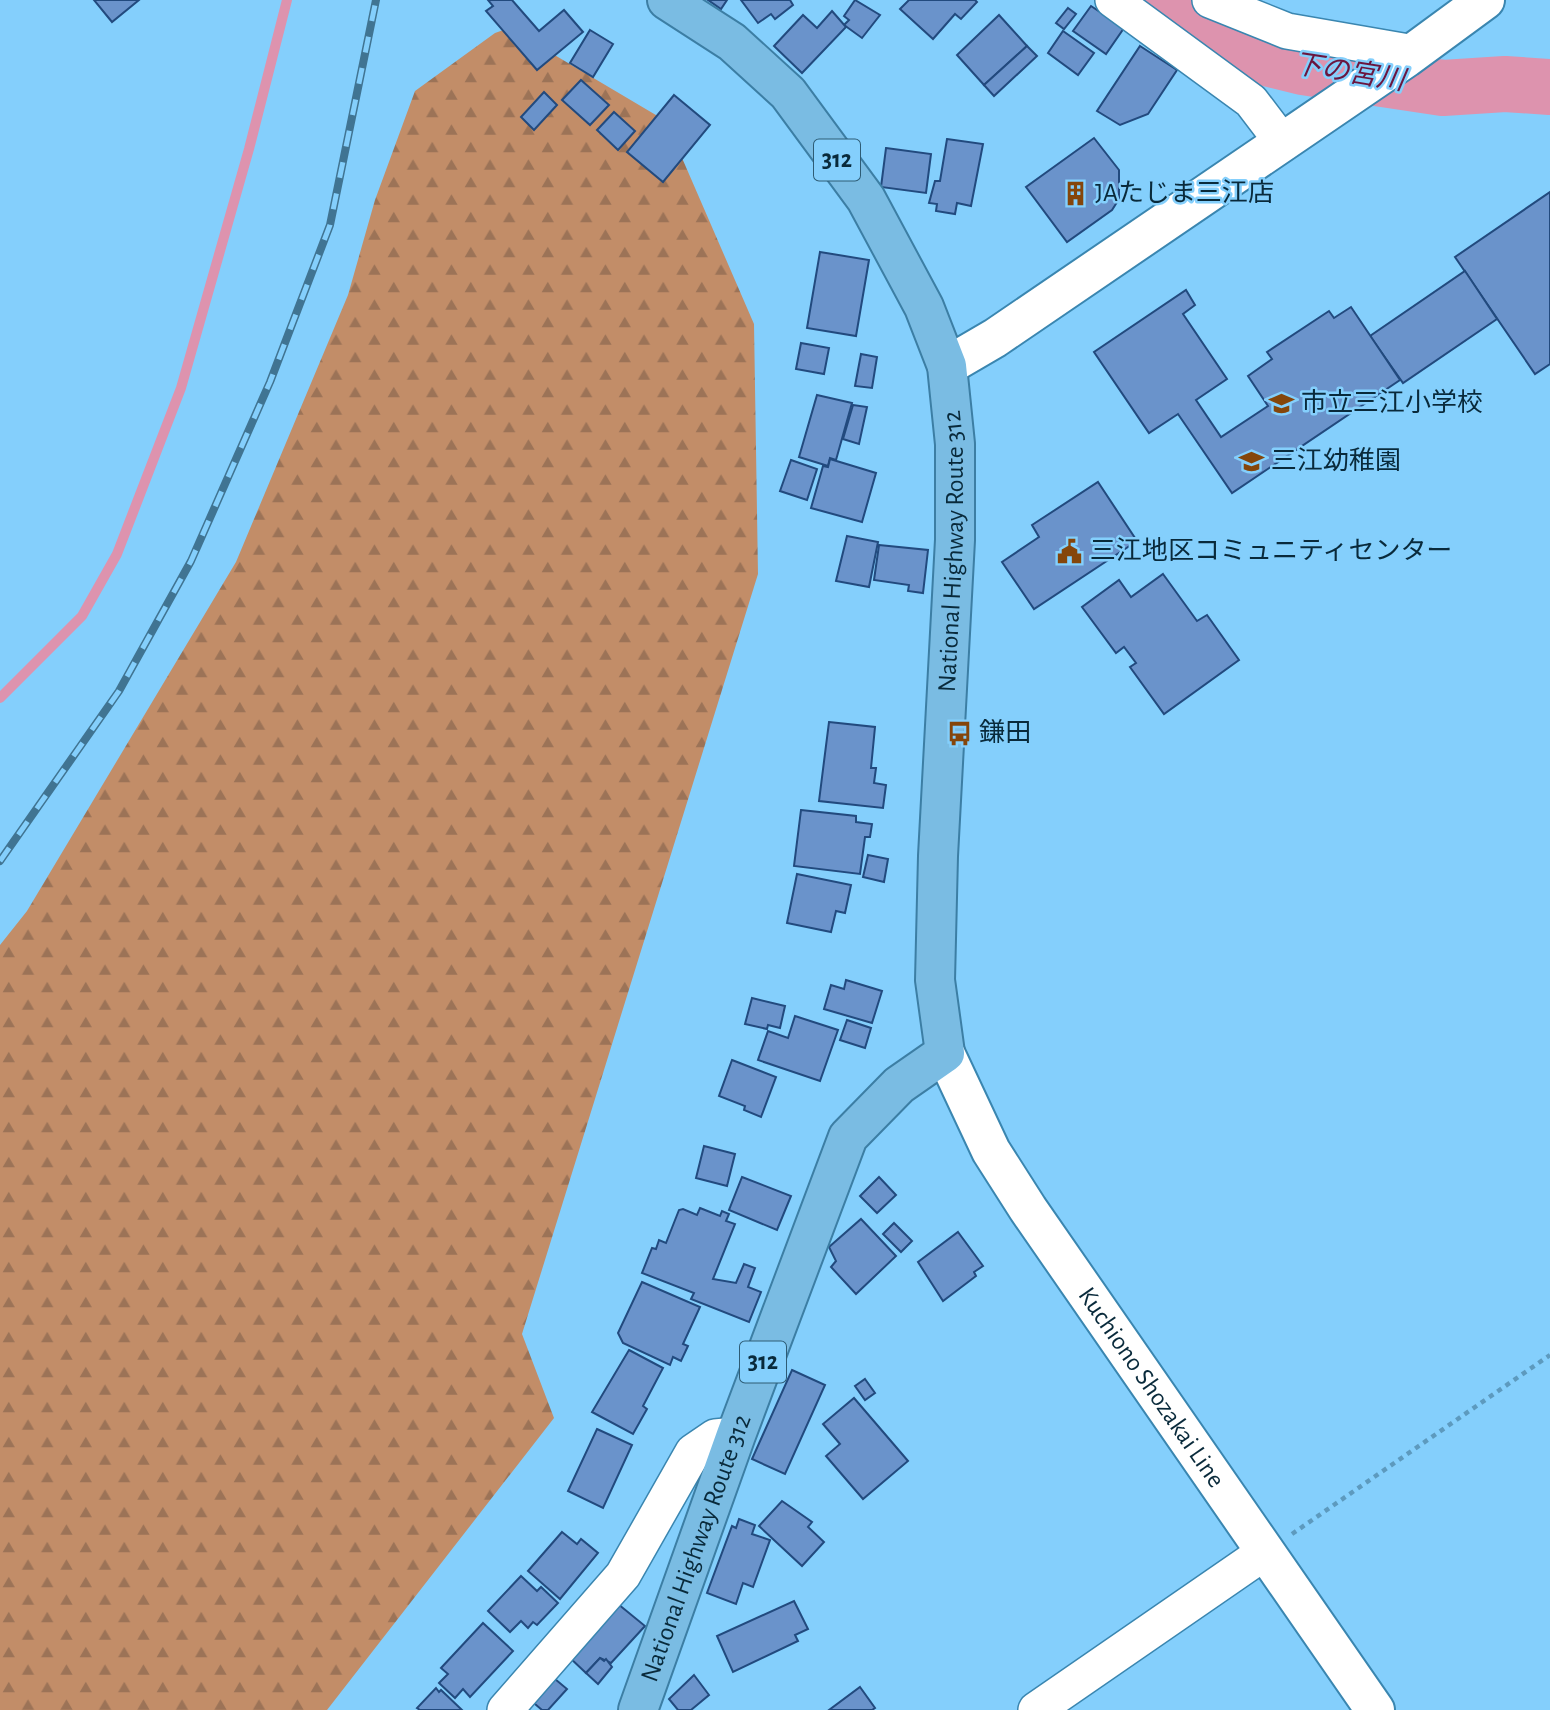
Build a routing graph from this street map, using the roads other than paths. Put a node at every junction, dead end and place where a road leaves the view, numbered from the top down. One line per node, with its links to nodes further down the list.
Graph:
1 (667, 0): 7 (highway, National Highway Route 312 / 312)
2 (1210, 0): 5 (street)
3 (1485, 0): 5 (main road)
4 (1135, 7): 6 (street)
5 (1410, 55): 6 (main road)
6 (1283, 143): 7 (main road)
7 (947, 366): 8 (highway, National Highway Route 312 / 312)
8 (945, 1053): 9 (highway, National Highway Route 312 / 312); 10 (main road, Kuchiono Shozakai Line)
9 (736, 1435): 11 (street); 12 (highway, National Highway Route 312 / 312)
10 (1265, 1552): 13 (street); 14 (main road, Kuchiono Shozakai Line)
11 (505, 1710)
12 (638, 1710)
13 (1036, 1710)
14 (1375, 1710)

